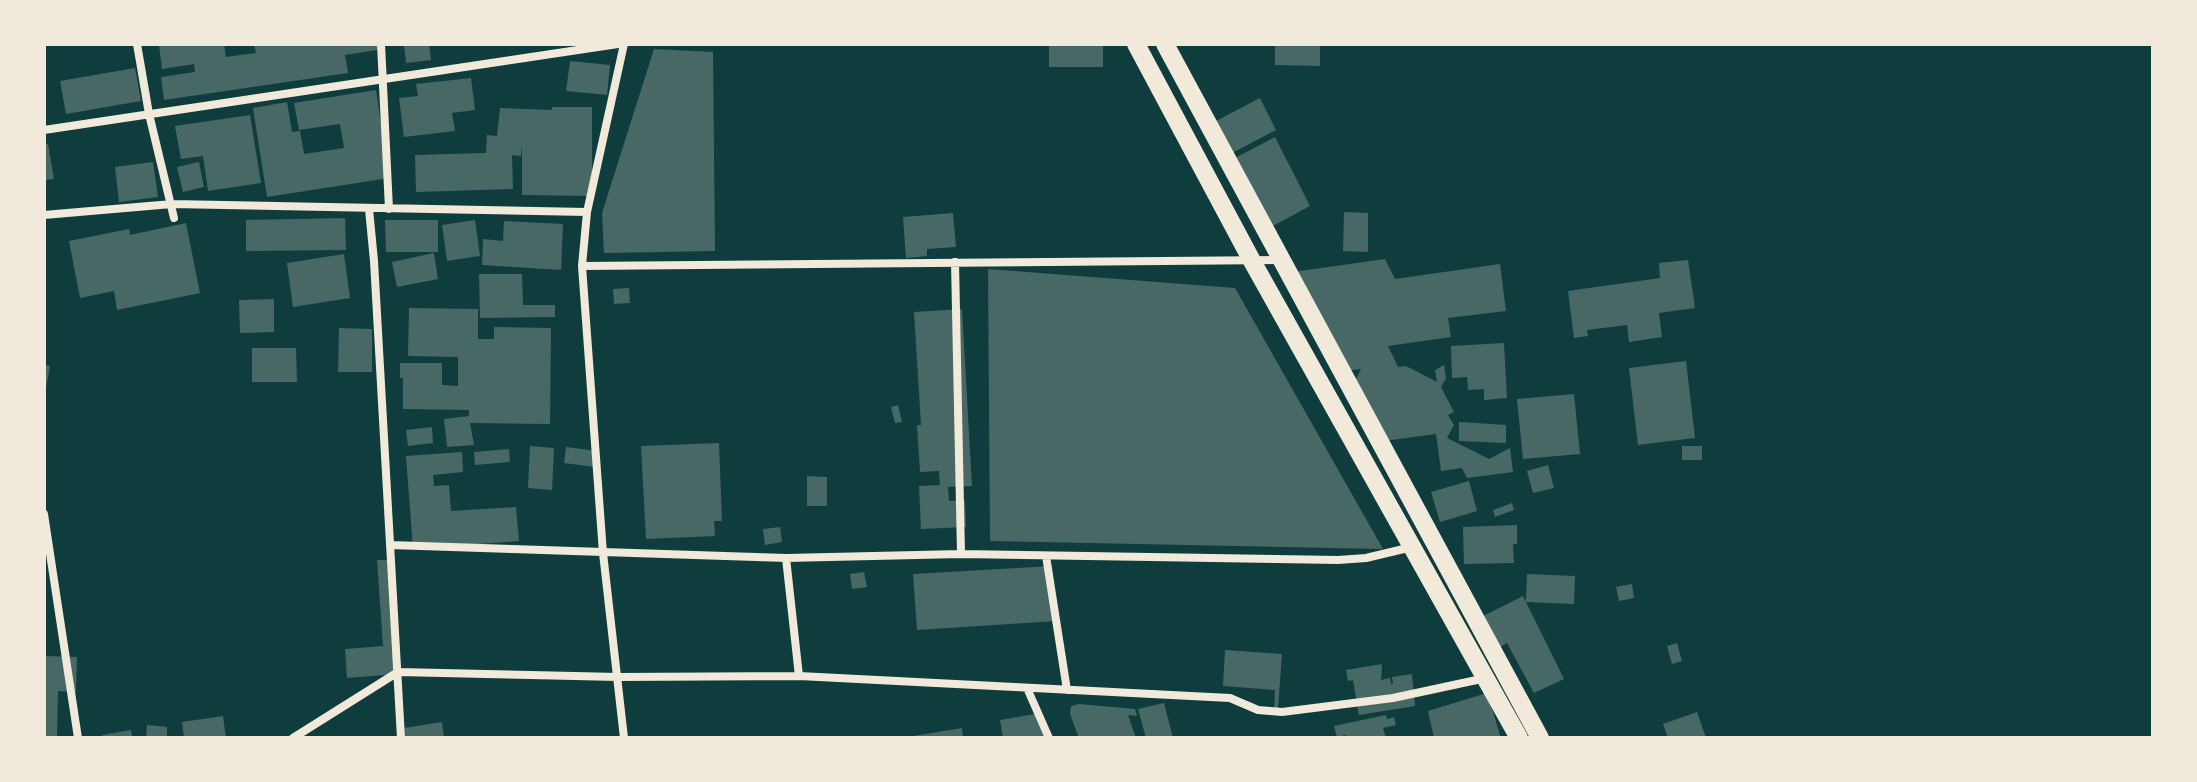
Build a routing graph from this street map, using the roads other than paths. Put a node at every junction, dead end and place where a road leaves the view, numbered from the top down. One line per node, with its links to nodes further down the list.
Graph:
1 (137, 44): 7 (street)
2 (381, 44): 6 (street)
3 (621, 44): 6 (street); 12 (street)
4 (1136, 44): 16 (main road)
5 (1165, 44): 15 (main road)
6 (381, 79): 7 (street); 11 (street)
7 (149, 114): 8 (street); 9 (street)
8 (44, 130)
9 (172, 204): 10 (street); 13 (street); 14 (street)
10 (369, 209): 11 (street); 20 (street)
11 (389, 209): 12 (street)
12 (587, 212): 18 (street)
13 (44, 215)
14 (174, 218)
15 (1284, 260): 16 (street); 38 (main road)
16 (1252, 261): 17 (street); 21 (main road)
17 (955, 262): 18 (street); 23 (street)
18 (582, 266): 22 (street)
19 (44, 514): 32 (street)
20 (390, 545): 22 (street); 26 (street)
21 (1413, 547): 24 (street); 29 (main road)
22 (603, 553): 25 (street); 28 (street)
23 (961, 554): 24 (street); 25 (street)
24 (1046, 556): 31 (street)
25 (786, 558): 27 (street)
26 (398, 672): 28 (street); 33 (street); 34 (street)
27 (799, 676): 28 (street); 30 (street)
28 (618, 677): 35 (street)
29 (1486, 678): 31 (street); 37 (main road)
30 (1027, 688): 31 (street); 36 (street)
31 (1067, 690)
32 (78, 738)
33 (293, 738)
34 (401, 738)
35 (624, 738)
36 (1049, 738)
37 (1519, 738)
38 (1540, 738)

